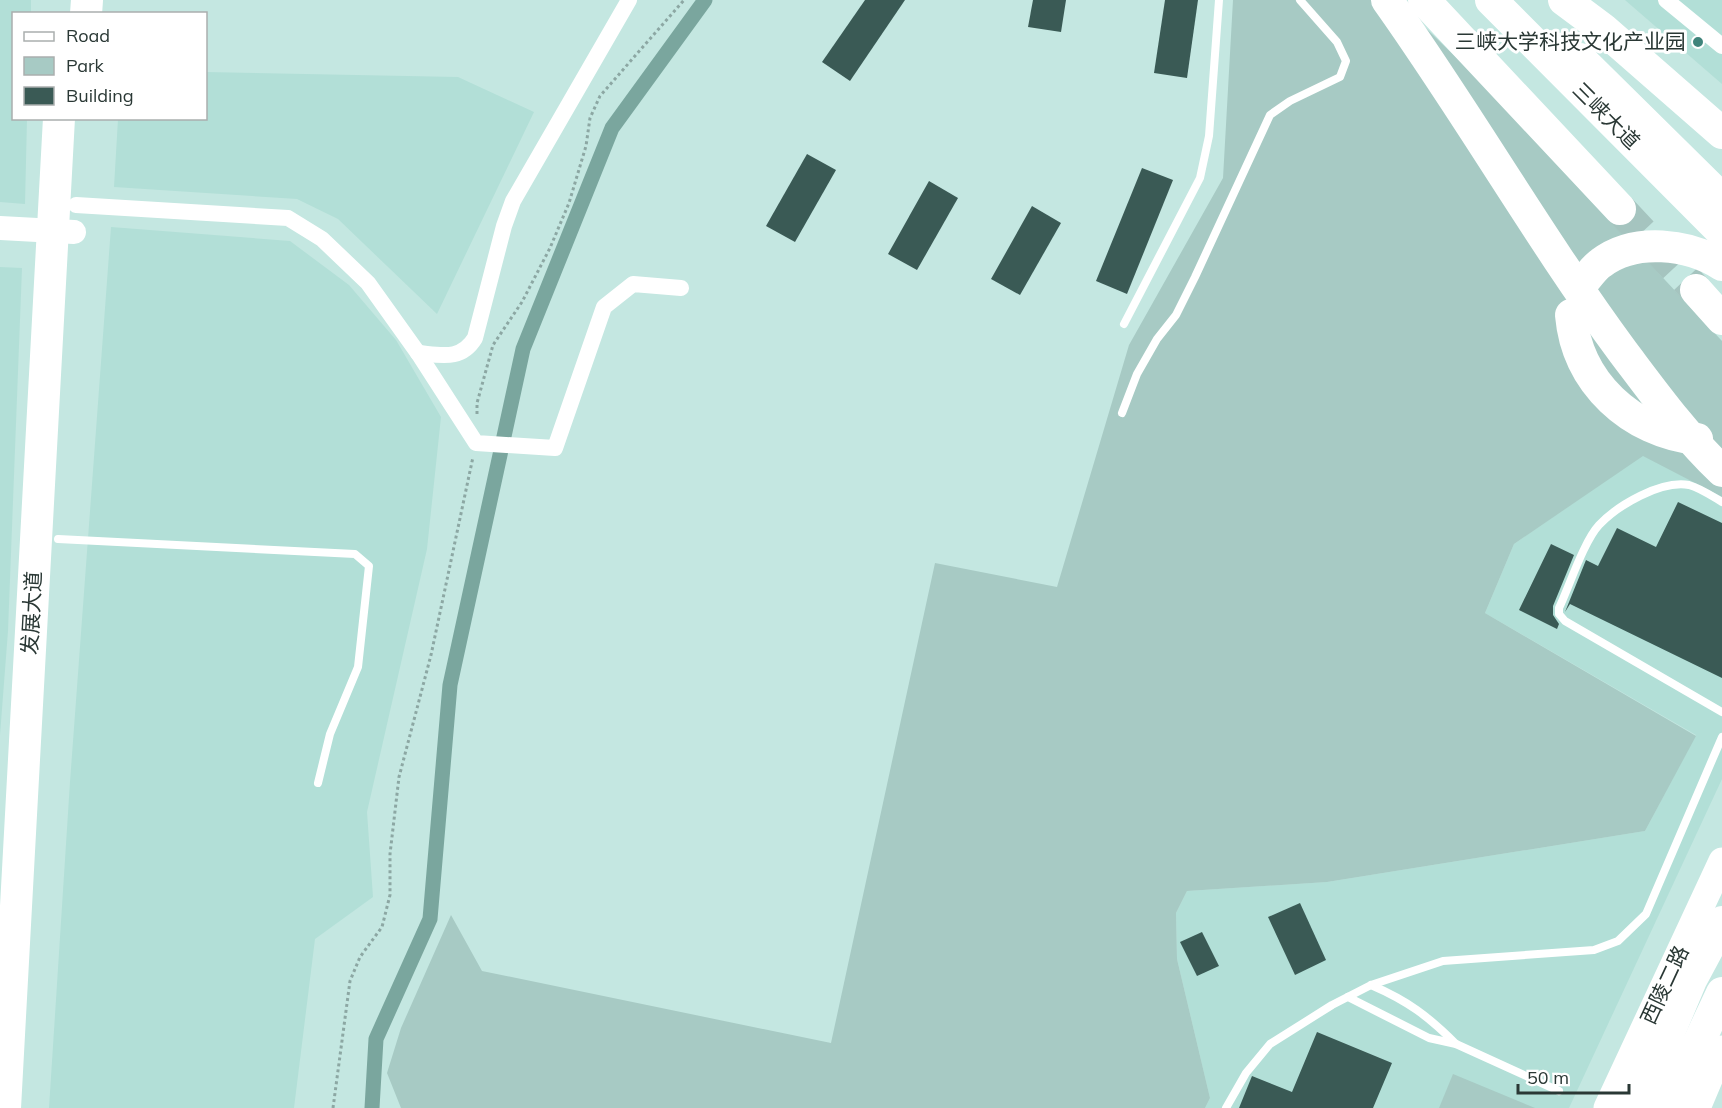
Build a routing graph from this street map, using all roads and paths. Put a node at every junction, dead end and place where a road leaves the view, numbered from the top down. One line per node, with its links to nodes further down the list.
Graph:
1 (629, 0): 28 (street)
2 (684, 0): 31 (path)
3 (1220, 0): 27 (lane)
4 (1300, 0): 29 (lane)
5 (1387, 0): 32 (highway)
6 (1424, 0): 16 (highway)
7 (1491, 0): 18 (highway, 三峡大道)
8 (1520, 0): 15 (highway, 三峡大道)
9 (1564, 0): 14 (highway)
10 (1666, 0): 11 (street)
11 (1722, 46)
12 (59, 120): 19 (highway, 发展大道)
13 (81, 120): 19 (highway, 发展大道)
14 (1722, 133)
15 (1722, 199)
16 (1620, 209)
17 (0, 228): 19 (main road)
18 (1722, 232)
19 (66, 233): 20 (main road); 28 (street); 34 (highway, 发展大道); 47 (highway, 发展大道)
20 (0, 244)
21 (1722, 265): 22 (highway)
22 (1585, 280)
23 (681, 288): 31 (street)
24 (1696, 290): 26 (highway)
25 (1571, 315): 30 (highway)
26 (1722, 319)
27 (1124, 324)
28 (418, 352): 31 (street)
29 (1122, 413)
30 (1722, 440)
31 (476, 443): 49 (path)
32 (1722, 471)
33 (1722, 502): 35 (lane)
34 (58, 539): 37 (lane); 48 (highway, 发展大道)
35 (1720, 711)
36 (1722, 737): 41 (lane)
37 (318, 783)
38 (1722, 861): 51 (main road, 西陵二路)
39 (1722, 922): 40 (highway)
40 (1690, 980): 52 (highway); 53 (highway)
41 (1371, 985): 43 (lane); 44 (lane)
42 (1722, 993): 54 (highway)
43 (1348, 997): 44 (lane); 50 (lane)
44 (1456, 1044): 46 (lane)
45 (1722, 1049): 55 (main road)
46 (1559, 1090)
47 (4, 1108)
48 (27, 1108)
49 (333, 1108)
50 (1226, 1108)
51 (1607, 1108)
52 (1615, 1108)
53 (1637, 1108)
54 (1668, 1108)
55 (1697, 1108)

